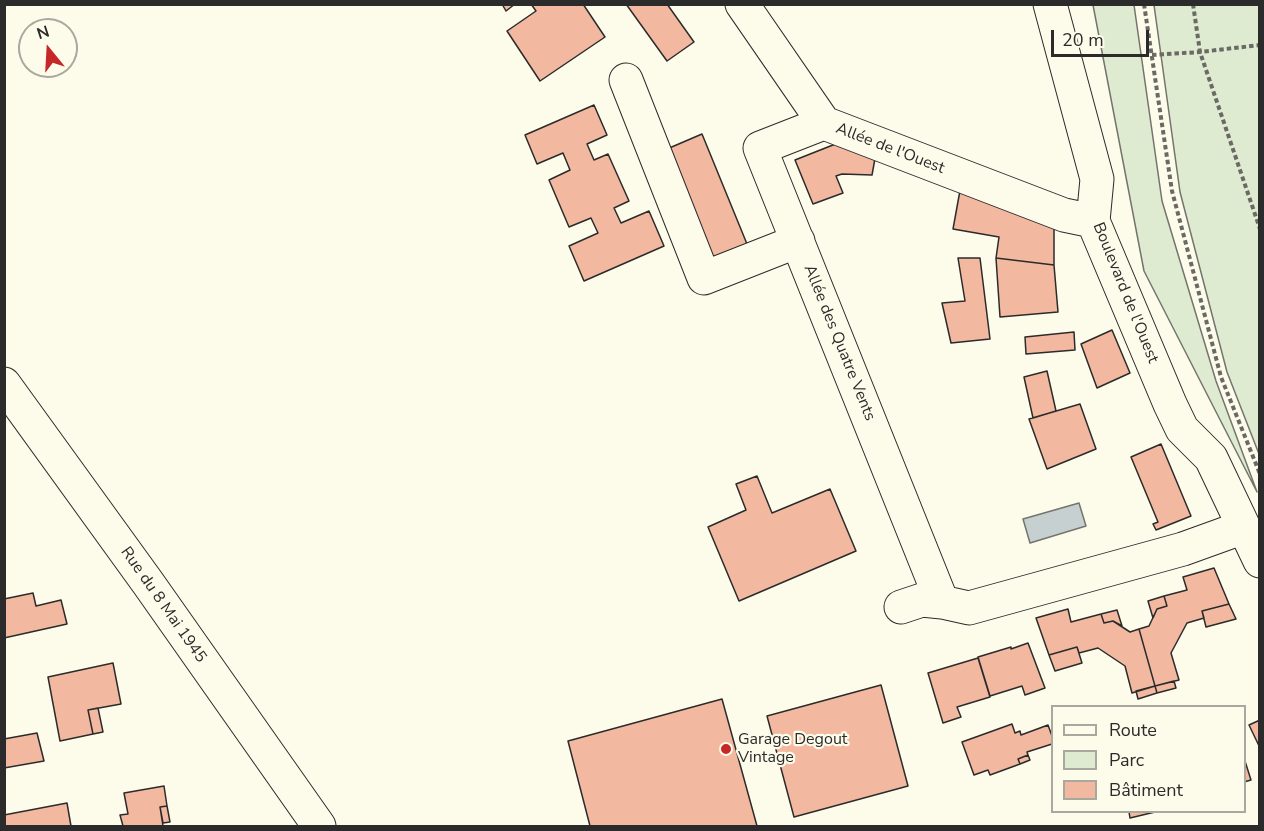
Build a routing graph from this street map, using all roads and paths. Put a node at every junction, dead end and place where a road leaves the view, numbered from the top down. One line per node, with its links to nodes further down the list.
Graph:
1 (742, 4): 9 (street, Allée de l'Ouest)
2 (1050, 4): 10 (street, Boulevard de l'Ouest)
3 (1144, 4): 7 (path)
4 (1192, 4): 6 (path)
5 (1260, 45): 6 (path)
6 (1200, 52): 7 (path); 11 (path)
7 (1152, 55): 14 (path)
8 (626, 80): 12 (street)
9 (824, 123): 10 (street, Allée de l'Ouest); 12 (street, Allée des Quatre Vents)
10 (1093, 221): 15 (street, Boulevard de l'Ouest)
11 (1260, 229)
12 (798, 241): 17 (street, Allée des Quatre Vents)
13 (4, 384): 19 (street, Rue du 8 Mai 1945)
14 (1260, 474)
15 (1244, 527): 16 (street, Boulevard de l'Ouest); 17 (street)
16 (1260, 561)
17 (942, 602): 18 (street)
18 (901, 607)
19 (319, 826)

